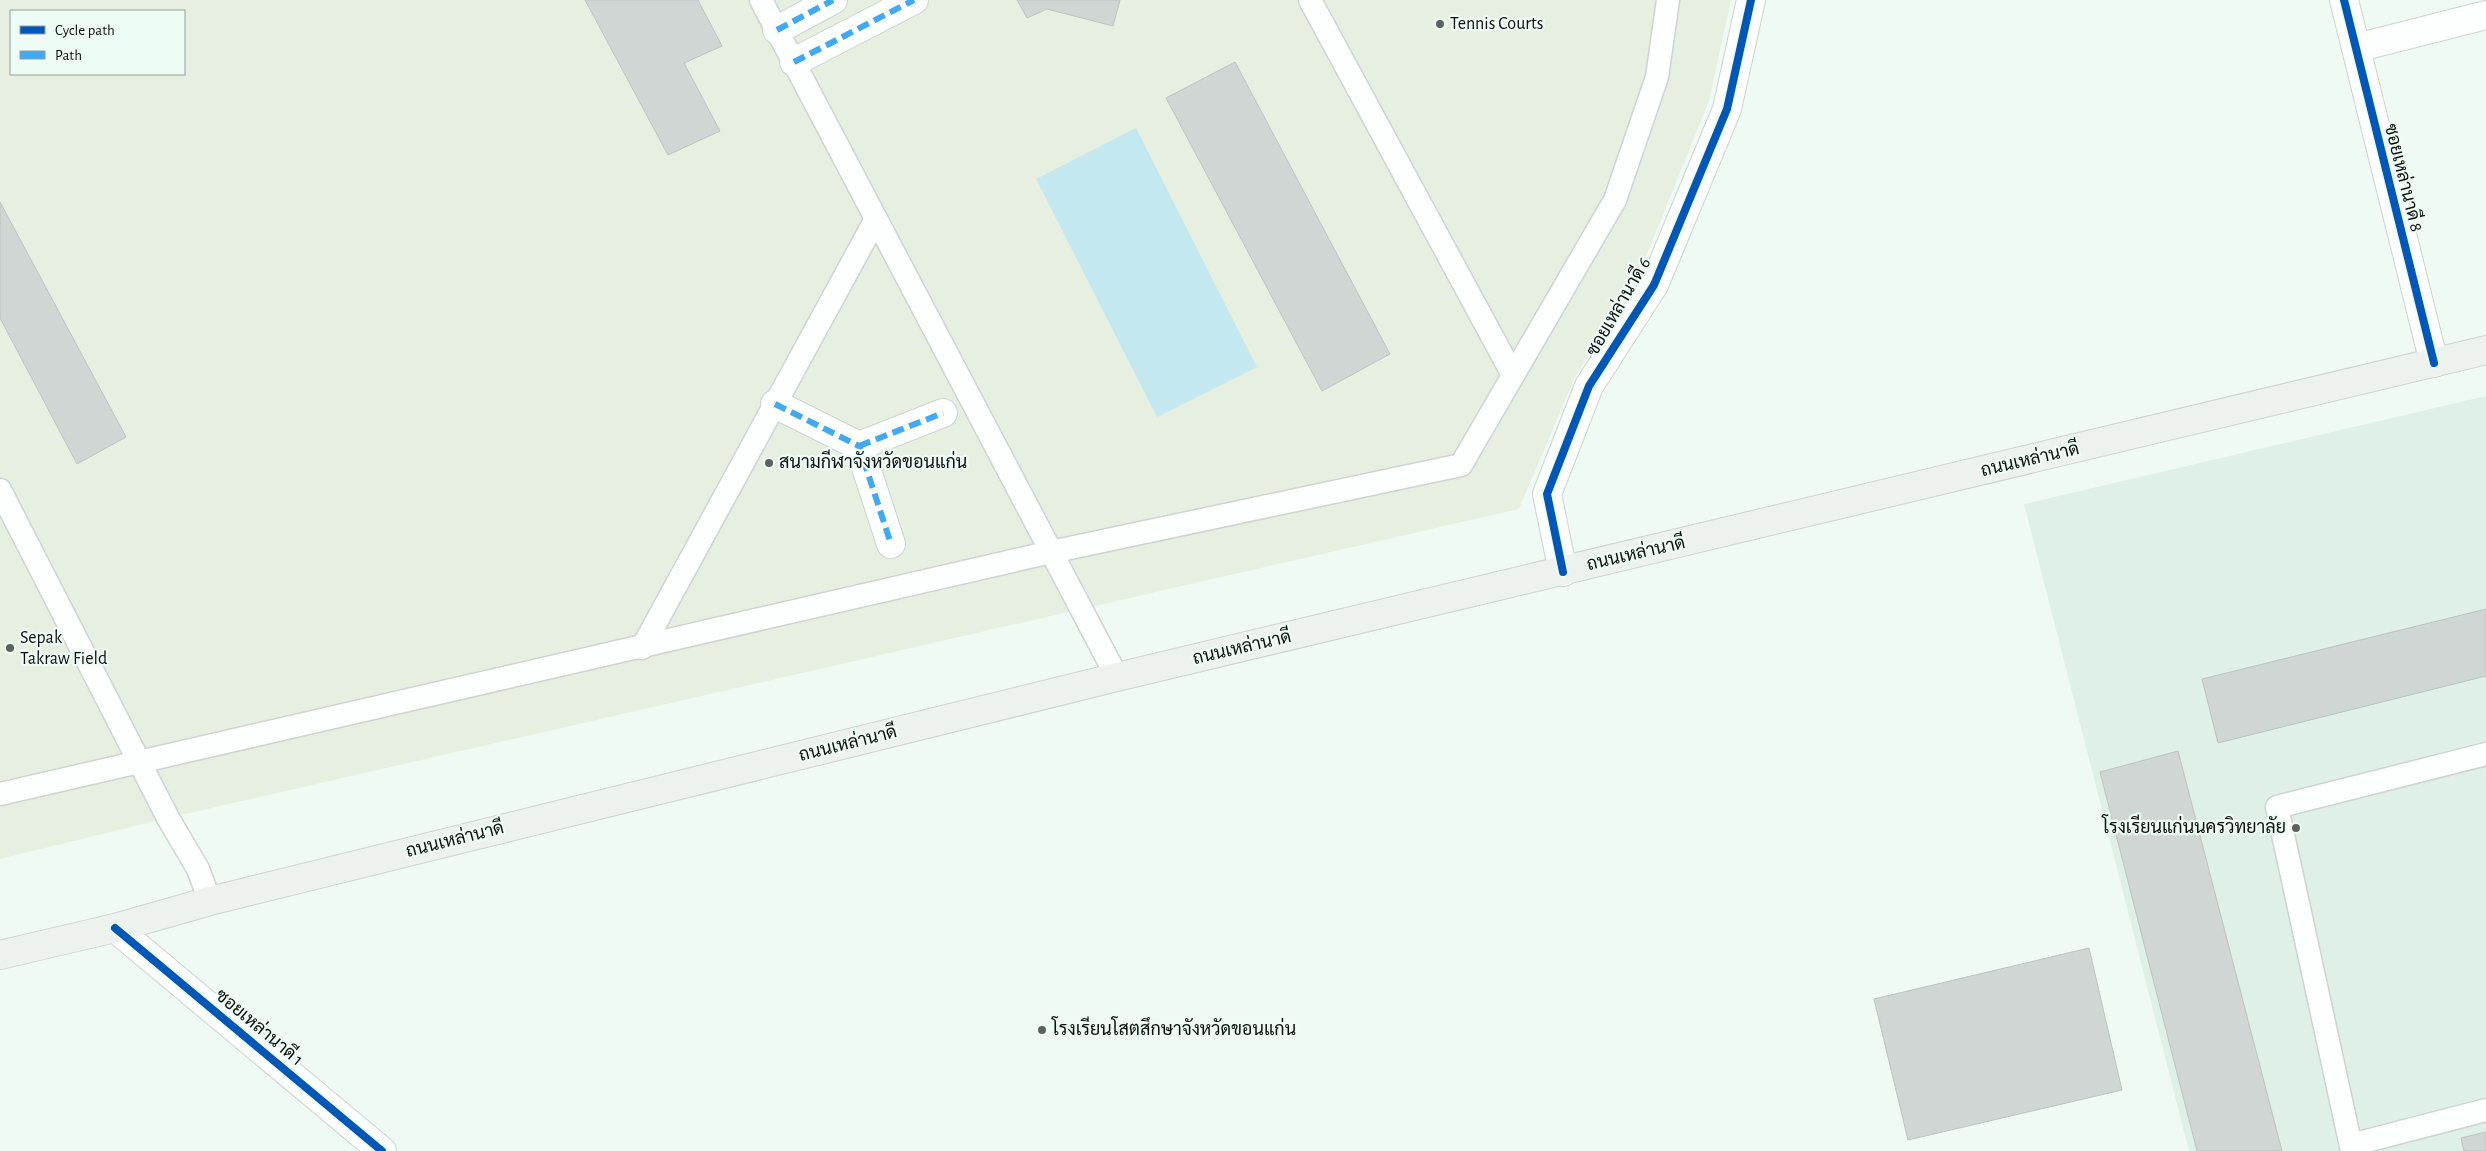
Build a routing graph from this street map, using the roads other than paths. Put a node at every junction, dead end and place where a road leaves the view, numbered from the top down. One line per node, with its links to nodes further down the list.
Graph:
1 (761, 0): 9 (lane)
2 (833, 0): 9 (street)
3 (914, 0): 11 (street)
4 (1310, 0): 15 (lane)
5 (1668, 0): 15 (lane)
6 (1751, 0): 22 (street, ซอยเหล่านาดี 6)
7 (2344, 0): 10 (street, ซอยเหล่านาดี 8)
8 (2486, 15): 10 (street)
9 (777, 30): 11 (lane)
10 (2356, 48): 14 (street, ซอยเหล่านาดี 8)
11 (794, 62): 12 (lane)
12 (876, 219): 16 (lane); 21 (lane)
13 (2486, 350): 14 (main road, ถนนเหล่านาดี)
14 (2434, 363): 22 (main road, ถนนเหล่านาดี)
15 (1514, 375): 21 (lane)
16 (775, 404): 18 (street); 23 (lane)
17 (943, 413): 18 (street)
18 (859, 446): 20 (street)
19 (0, 490): 26 (lane)
20 (891, 544)
21 (1051, 552): 23 (lane); 24 (lane)
22 (1563, 572): 24 (main road, ถนนเหล่านาดี)
23 (642, 648): 26 (lane)
24 (1117, 677): 28 (main road, ถนนเหล่านาดี)
25 (2486, 754): 32 (lane)
26 (140, 760): 27 (lane); 28 (lane)
27 (0, 794)
28 (210, 900): 29 (main road, ถนนเหล่านาดี)
29 (115, 928): 30 (main road, ถนนเหล่านาดี); 33 (street, ซอยเหล่านาดี 1)
30 (0, 955)
31 (2486, 1110): 32 (lane)
32 (2351, 1148)
33 (382, 1151)

